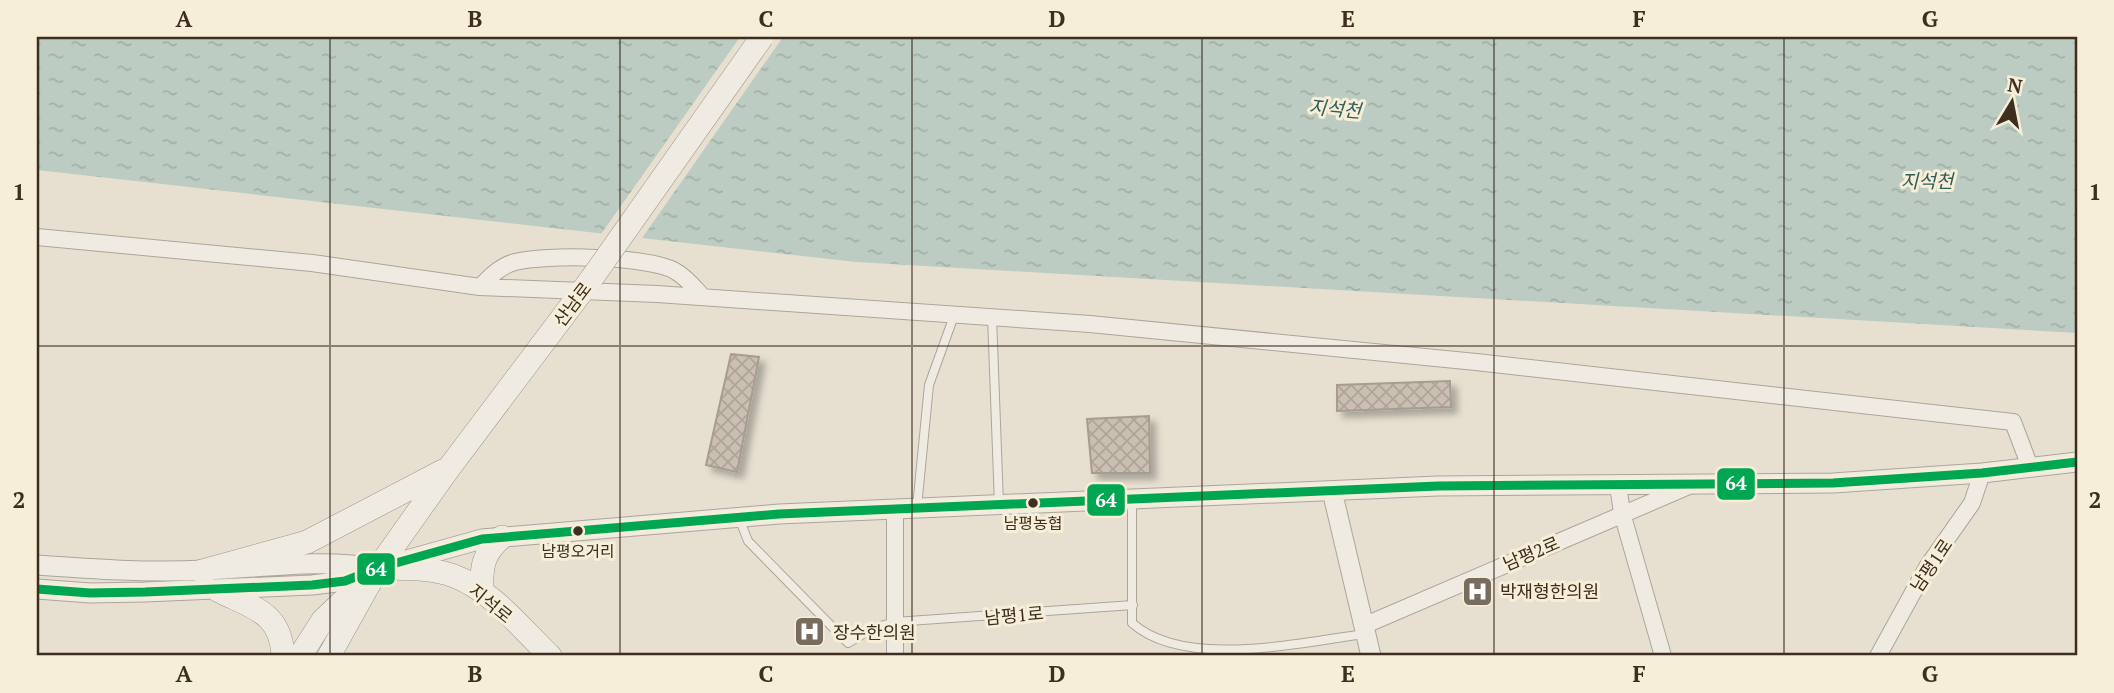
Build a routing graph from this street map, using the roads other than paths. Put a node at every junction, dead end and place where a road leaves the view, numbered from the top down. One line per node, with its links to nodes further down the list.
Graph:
1 (762, 37): 3 (main road, 산남로, bridge)
2 (37, 237): 4 (street)
3 (587, 285): 4 (street); 5 (street); 10 (main road, 산남로)
4 (480, 287): 5 (street)
5 (703, 297): 6 (street)
6 (955, 313): 7 (street); 17 (lane)
7 (992, 316): 9 (street); 16 (lane)
8 (2077, 462): 9 (street)
9 (2030, 467): 11 (street)
10 (449, 468): 23 (main road, 산남로); 24 (main road)
11 (1982, 473): 12 (street); 38 (street, 남평1로)
12 (1699, 482): 13 (street); 19 (street, 남평2로)
13 (1618, 485): 14 (street); 19 (street)
14 (1332, 491): 15 (street); 30 (street)
15 (1132, 500): 16 (street); 28 (lane)
16 (999, 506): 17 (street)
17 (917, 509): 18 (street)
18 (895, 510): 20 (street); 29 (street)
19 (1622, 513): 30 (street, 남평2로); 37 (street)
20 (739, 517): 21 (street); 29 (lane, 남평1로)
21 (502, 537): 23 (street); 27 (main road)
22 (37, 565): 24 (street)
23 (378, 568): 24 (street); 26 (street); 27 (main road, 지석로); 32 (main road); 33 (main road)
24 (202, 570)
25 (37, 589): 26 (street)
26 (219, 591): 31 (main road)
27 (482, 591): 34 (main road, 지석로)
28 (1133, 605): 29 (lane, 남평1로); 30 (lane)
29 (895, 622): 35 (street)
30 (1364, 630): 36 (street)
31 (283, 656)
32 (300, 656)
33 (329, 656)
34 (550, 656)
35 (895, 656)
36 (1371, 656)
37 (1663, 656)
38 (1878, 656)

